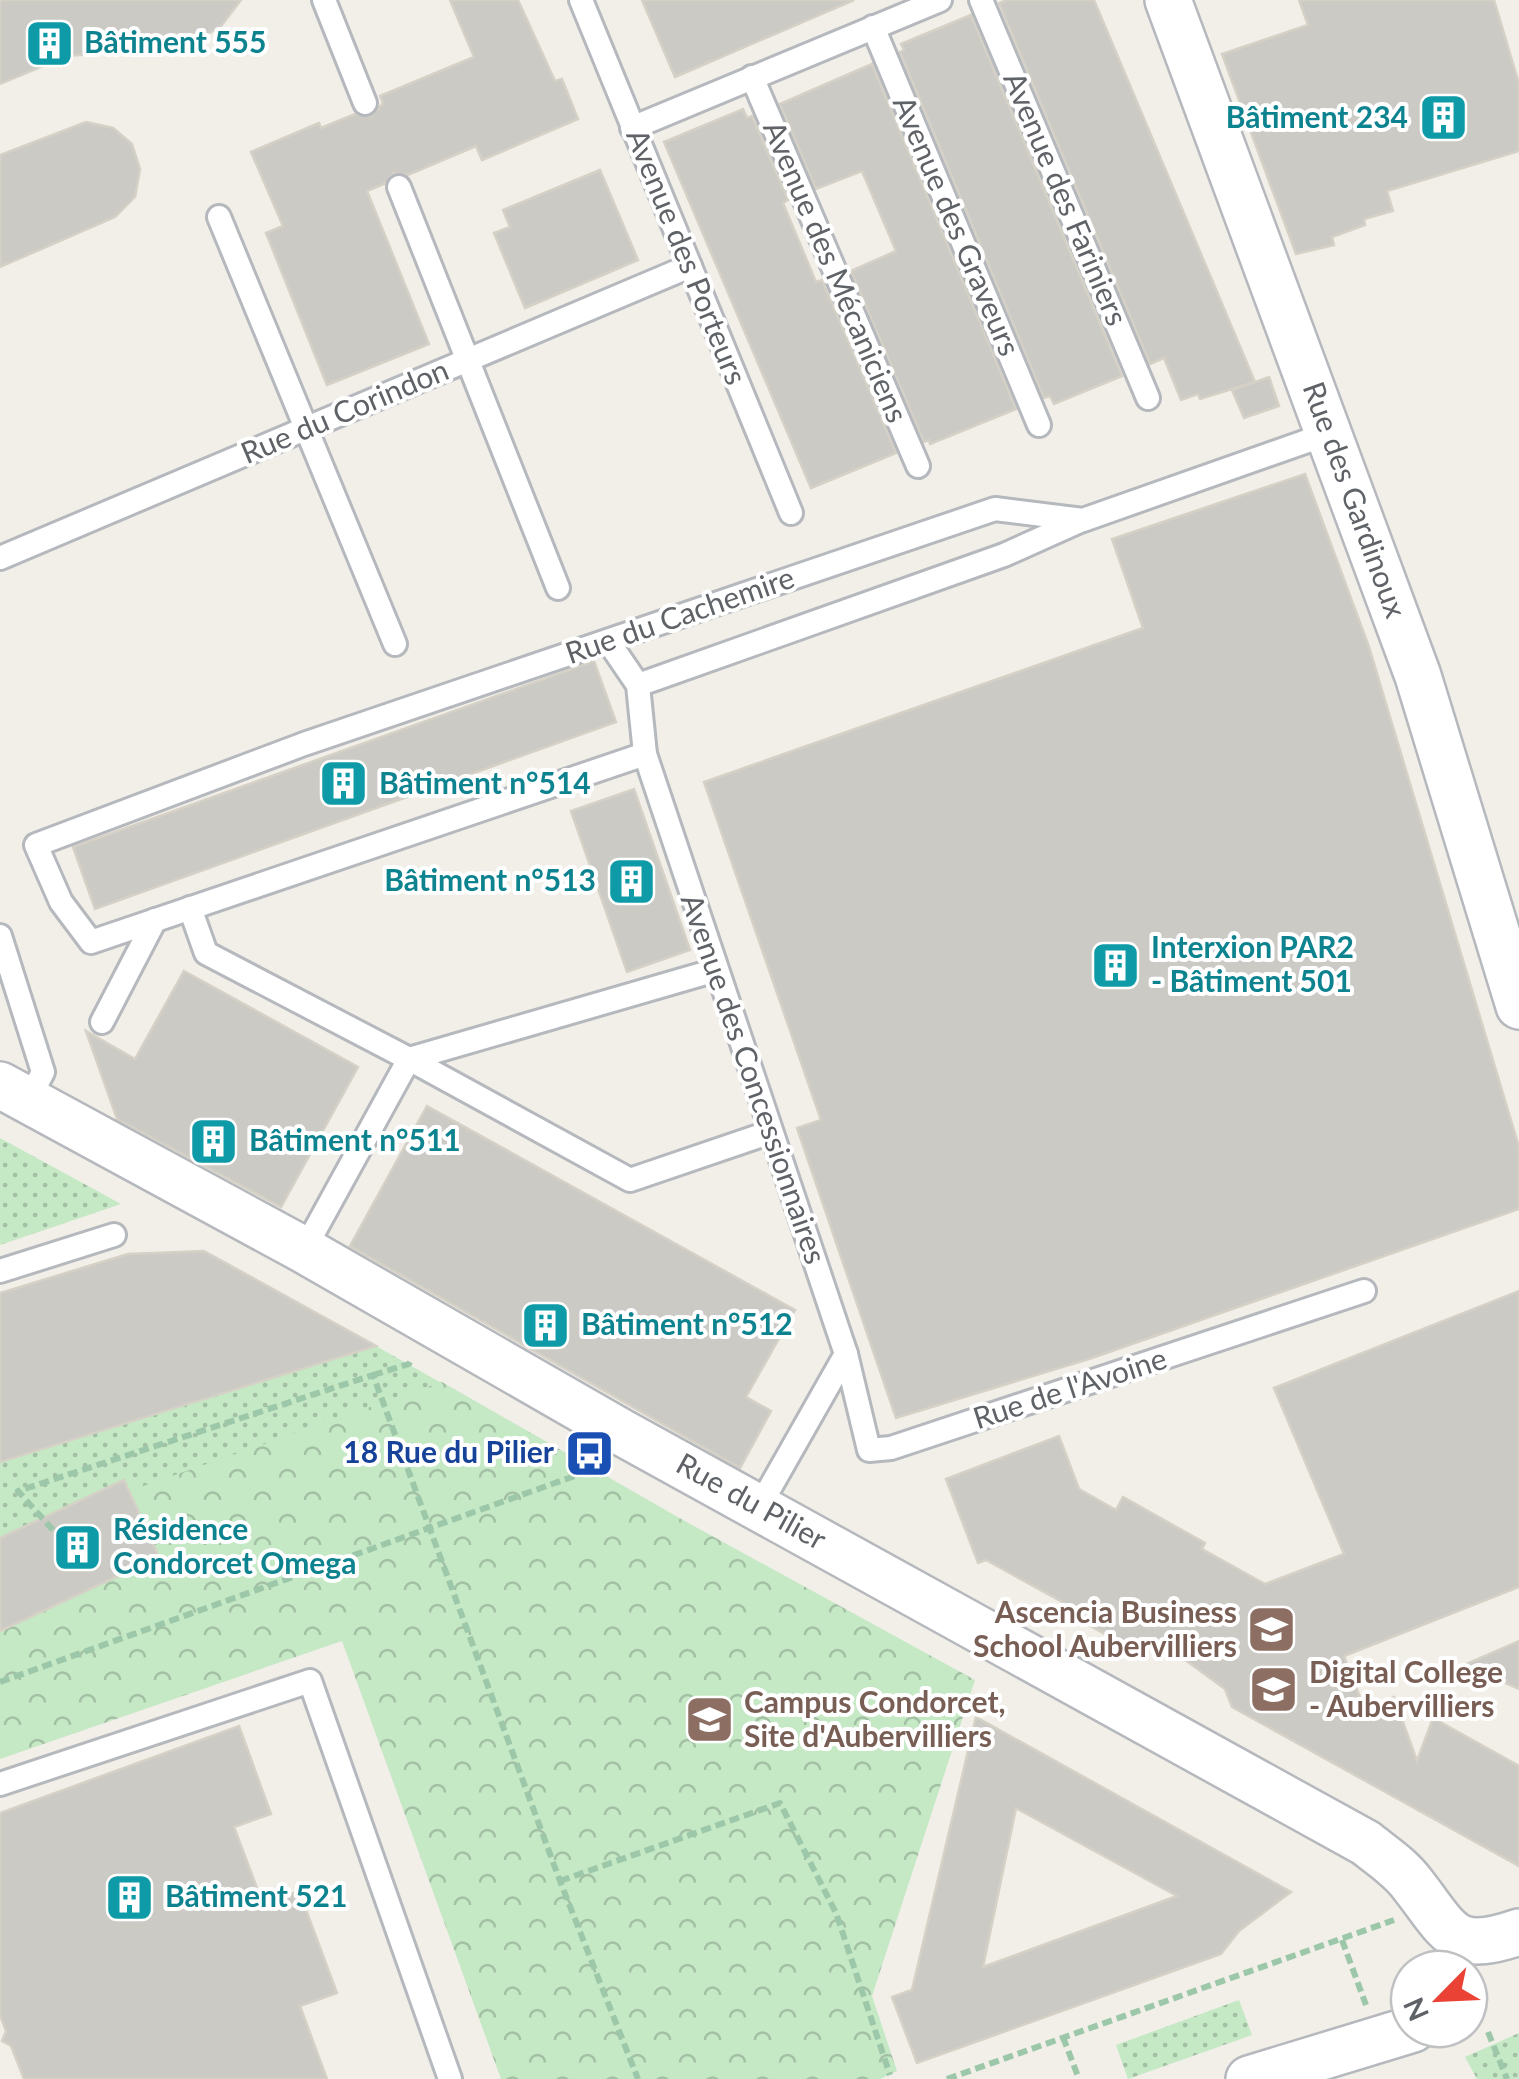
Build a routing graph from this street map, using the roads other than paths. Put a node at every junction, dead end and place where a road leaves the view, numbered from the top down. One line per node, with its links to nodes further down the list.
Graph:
1 (324, 0): 8 (lane)
2 (581, 0): 9 (lane, Avenue des Porteurs)
3 (940, 0): 6 (lane)
4 (981, 0): 14 (lane, Avenue des Fariniers)
5 (1168, 0): 17 (street, Rue des Gardinoux)
6 (873, 27): 7 (lane); 15 (lane, Avenue des Graveurs)
7 (752, 77): 9 (lane); 18 (lane, Avenue des Mécaniciens)
8 (365, 103)
9 (632, 128): 12 (lane, Avenue des Porteurs)
10 (399, 187): 13 (lane)
11 (219, 217): 16 (lane)
12 (690, 266): 13 (lane, Rue du Corindon); 19 (lane, Avenue des Porteurs)
13 (468, 360): 16 (lane, Rue du Corindon); 22 (lane)
14 (1148, 398)
15 (1038, 425)
16 (306, 429): 21 (lane, Rue du Corindon); 24 (lane)
17 (1330, 432): 20 (lane, Rue du Cachemire); 31 (street, Rue des Gardinoux)
18 (918, 466)
19 (791, 513)
20 (1083, 520): 23 (lane, Rue du Cachemire); 25 (lane)
21 (0, 558)
22 (558, 588)
23 (608, 641): 25 (lane, Avenue des Concessionnaires); 28 (lane, Rue du Cachemire)
24 (395, 644)
25 (638, 684): 26 (lane, Avenue des Concessionnaires)
26 (645, 754): 27 (lane); 30 (lane, Avenue des Concessionnaires)
27 (190, 908): 28 (lane); 33 (lane)
28 (156, 920): 32 (lane)
29 (0, 936): 34 (lane)
30 (716, 970): 33 (lane); 35 (lane, Avenue des Concessionnaires)
31 (1519, 1006)
32 (102, 1022)
33 (409, 1059): 35 (lane); 37 (lane)
34 (14, 1093): 37 (street, Rue du Pilier)
35 (770, 1132): 40 (lane, Avenue des Concessionnaires)
36 (114, 1234): 38 (lane)
37 (304, 1250): 41 (street, Rue du Pilier)
38 (0, 1270)
39 (1364, 1291): 40 (lane, Rue de l'Avoine)
40 (846, 1354): 41 (lane)
41 (759, 1506): 43 (street, Rue du Pilier)
42 (0, 1784): 45 (lane)
43 (1489, 1949)
44 (1389, 2036): 46 (street)
45 (450, 2079)
46 (1249, 2079)

